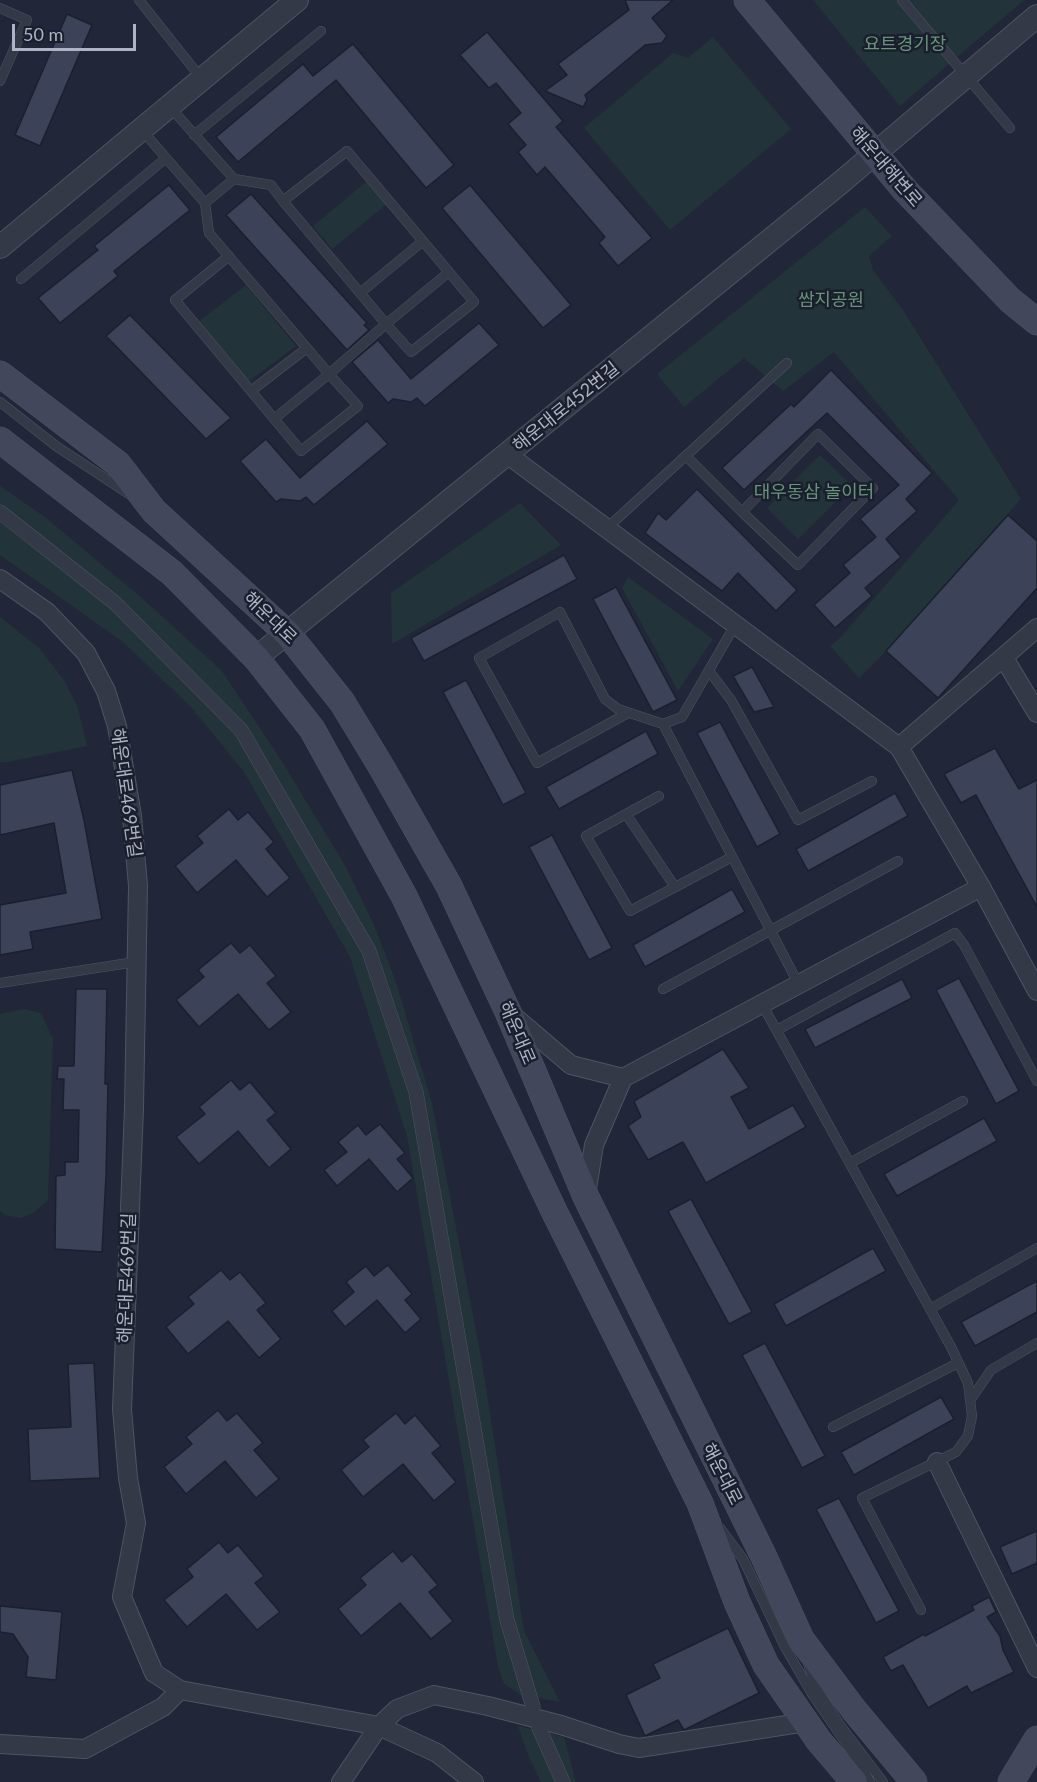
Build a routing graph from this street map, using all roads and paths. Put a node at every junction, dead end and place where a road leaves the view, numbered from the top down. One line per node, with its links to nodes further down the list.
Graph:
1 (139, 0): 10 (lane)
2 (297, 0): 10 (street)
3 (747, 0): 16 (main road, 해운대해변로)
4 (902, 0): 9 (lane)
5 (0, 8): 8 (lane)
6 (1033, 22): 9 (street, 해운대로452번길)
7 (321, 31): 15 (lane)
8 (4, 63): 11 (lane)
9 (966, 76): 13 (lane); 16 (street, 해운대로452번길)
10 (202, 79): 12 (street)
11 (0, 81)
12 (169, 106): 14 (street); 15 (lane)
13 (1010, 128)
14 (141, 129): 17 (lane); 22 (street)
15 (194, 135): 18 (lane)
16 (874, 154): 27 (main road, 해운대해변로); 37 (street, 해운대로452번길)
17 (166, 158): 20 (lane); 25 (lane)
18 (234, 179): 19 (lane); 20 (lane)
19 (283, 201): 21 (lane); 26 (lane)
20 (205, 203): 23 (lane)
21 (423, 241): 24 (lane); 26 (lane)
22 (0, 247)
23 (229, 256): 29 (lane); 33 (lane)
24 (449, 272): 28 (lane); 28 (lane)
25 (21, 279)
26 (360, 293): 28 (lane)
27 (1037, 322)
28 (386, 324): 32 (lane)
29 (307, 348): 32 (lane); 33 (lane)
30 (787, 363): 38 (lane)
31 (0, 374): 39 (main road, 해운대로)
32 (329, 374): 35 (lane); 35 (lane)
33 (251, 391): 35 (lane)
34 (0, 402): 39 (lane)
35 (274, 419)
36 (0, 440): 47 (main road, 해운대로)
37 (507, 454): 42 (street); 46 (street, 해운대로452번길)
38 (686, 456): 41 (lane); 42 (lane)
39 (154, 511): 46 (main road, 해운대로)
40 (0, 512): 87 (street)
41 (742, 512): 41 (lane)
42 (607, 528): 44 (street)
43 (0, 579): 62 (street, 해운대로469번길)
44 (735, 625): 49 (lane); 53 (street)
45 (1037, 628): 48 (street)
46 (288, 633): 47 (street, 해운대로452번길); 68 (main road, 해운대로)
47 (256, 658): 82 (main road, 해운대로)
48 (1004, 658): 51 (street); 53 (street)
49 (709, 671): 52 (lane); 54 (lane)
50 (628, 713): 52 (lane)
51 (1037, 713)
52 (663, 724): 57 (lane)
53 (899, 747): 60 (street)
54 (872, 781)
55 (659, 796): 56 (lane)
56 (626, 814): 59 (lane); 59 (lane)
57 (732, 857): 59 (lane); 61 (lane)
58 (898, 861): 61 (lane)
59 (675, 887)
60 (981, 887): 64 (street); 66 (street)
61 (770, 930): 64 (lane); 65 (lane)
62 (135, 962): 63 (lane); 86 (street, 해운대로469번길)
63 (0, 983)
64 (799, 985): 67 (street)
65 (663, 989)
66 (1037, 990)
67 (762, 1004): 69 (lane); 70 (street)
68 (508, 1012): 70 (street); 74 (main road, 해운대로)
69 (777, 1030): 71 (lane); 73 (lane)
70 (623, 1078): 74 (street)
71 (1037, 1082)
72 (963, 1101): 73 (lane)
73 (850, 1163): 76 (lane)
74 (586, 1197): 84 (main road, 해운대로)
75 (1037, 1248): 76 (lane)
76 (930, 1308): 78 (lane)
77 (1037, 1343): 79 (lane)
78 (958, 1363): 79 (lane); 80 (lane)
79 (971, 1399): 81 (lane)
80 (833, 1427)
81 (937, 1462): 83 (lane); 85 (street)
82 (700, 1503): 88 (main road, 해운대로); 97 (lane)
83 (921, 1610)
84 (801, 1640): 98 (lane); 99 (main road, 해운대로)
85 (1037, 1668)
86 (180, 1690): 89 (street, 해운대로469번길); 92 (street)
87 (533, 1707)
88 (806, 1722): 89 (street); 96 (main road, 해운대로)
89 (379, 1726): 93 (street); 94 (street, 해운대로469번길)
90 (539, 1728): 95 (street)
91 (1037, 1740): 100 (main road); 101 (main road)
92 (0, 1744)
93 (341, 1782)
94 (474, 1782)
95 (563, 1782)
96 (854, 1782)
97 (870, 1782)
98 (883, 1782)
99 (914, 1782)
100 (1011, 1782)
101 (1022, 1782)

